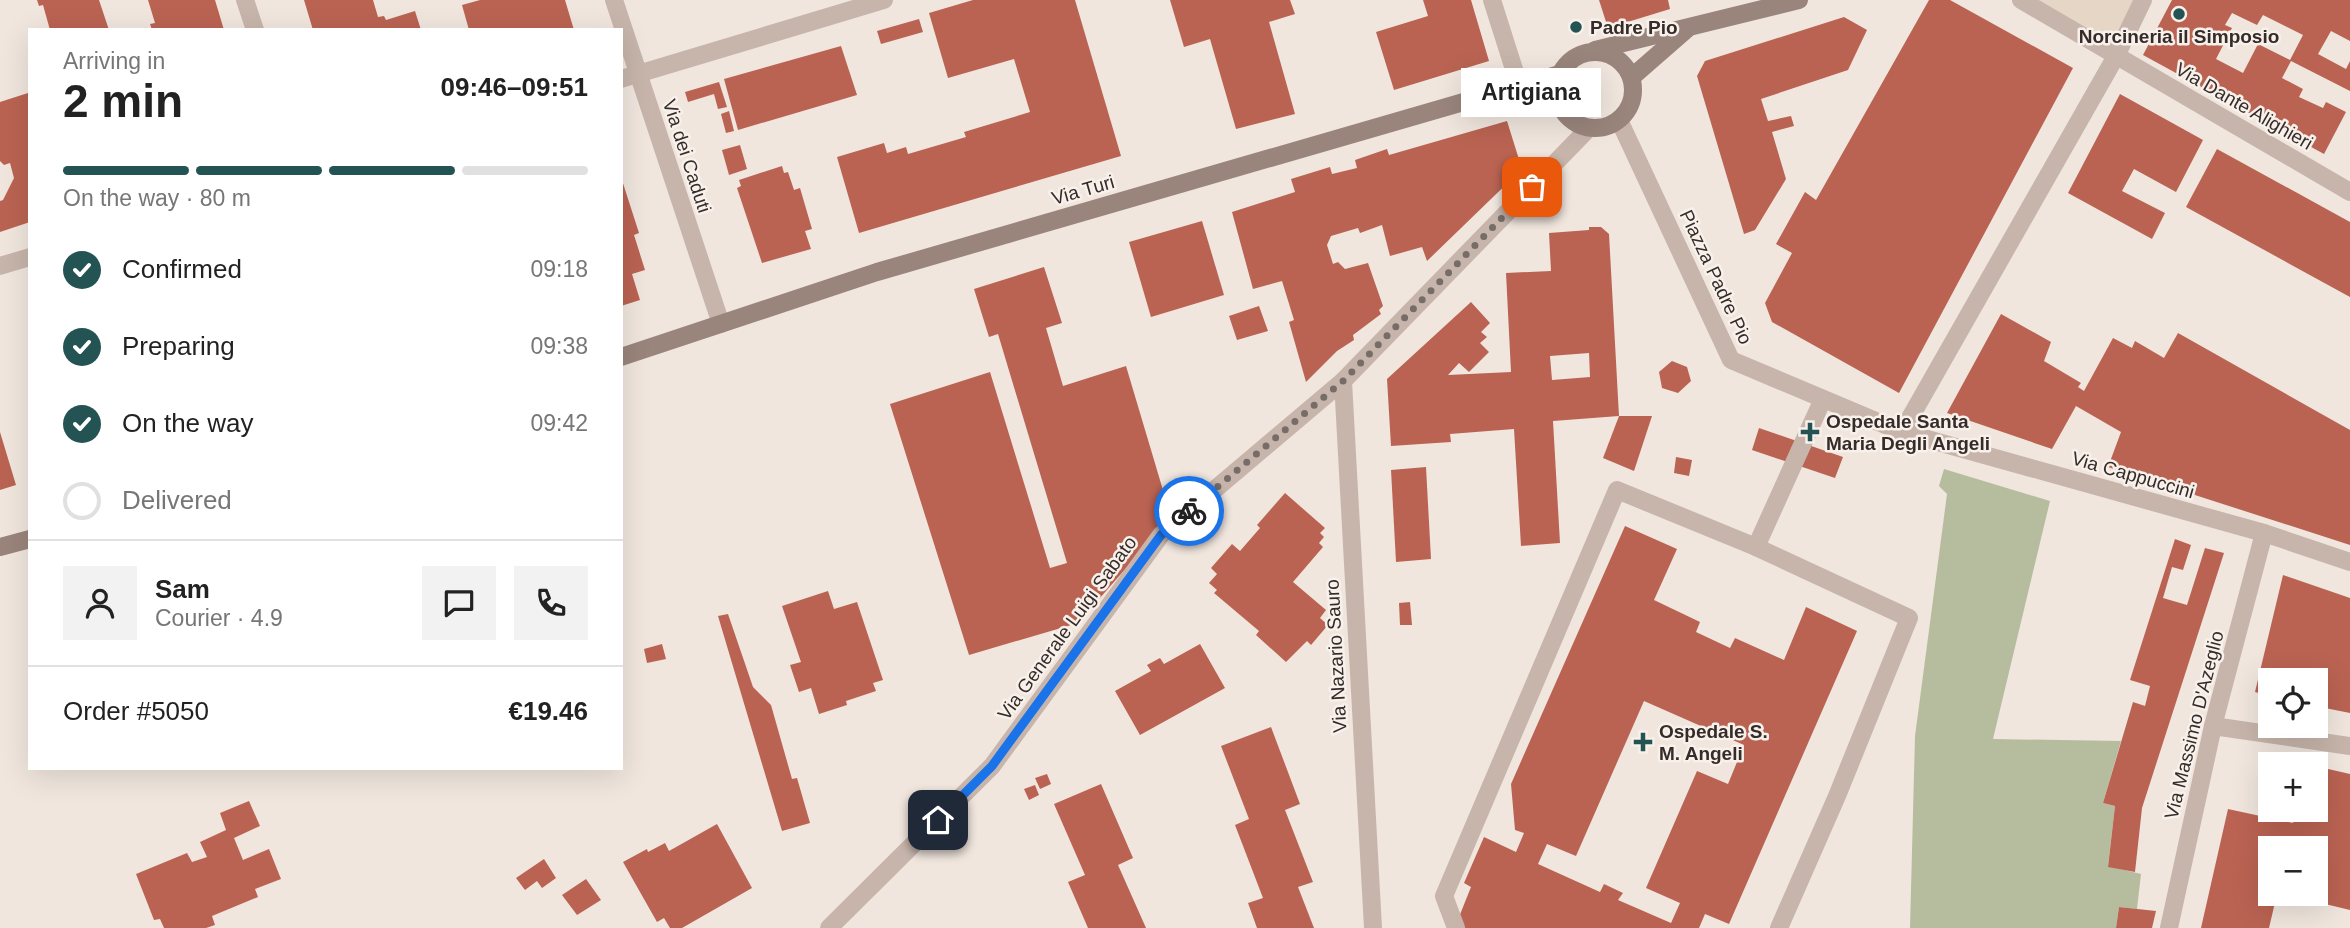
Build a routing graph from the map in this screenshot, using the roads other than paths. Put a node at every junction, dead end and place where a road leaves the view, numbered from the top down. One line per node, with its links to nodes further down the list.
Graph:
1 (245, 0): 9 (street)
2 (614, 0): 10 (street, Via dei Caduti)
3 (884, 0): 15 (street)
4 (1492, 0): 17 (street)
5 (1799, 0): 8 (street)
6 (2021, 0): 13 (street, Via Dante Alighieri)
7 (2143, 0): 13 (street)
8 (1690, 27): 12 (street); 16 (street)
9 (254, 28)
10 (620, 28)
11 (623, 43): 15 (street, Via dei Caduti)
12 (1587, 52): 14 (street); 16 (street)
13 (2116, 56): 20 (street, Via Dante Alighieri); 27 (street)
14 (1560, 74): 17 (street, Via Turi); 19 (street)
15 (630, 77): 23 (street, Via dei Caduti)
16 (1632, 77): 18 (street)
17 (1519, 85): 23 (street, Via Turi)
18 (1619, 120): 19 (street); 26 (street, Piazza Padre Pio)
19 (1589, 128): 25 (street, Via Generale Luigi Sabato)
20 (2350, 191)
21 (28, 258): 22 (street)
22 (0, 266)
23 (721, 324): 24 (street, Via Turi)
24 (623, 356)
25 (1343, 381): 35 (street, Via Generale Luigi Sabato); 36 (street, Via Nazario Sauro)
26 (1823, 399): 27 (street, Piazza Padre Pio); 31 (street)
27 (1902, 432): 28 (street, Via Cappuccini)
28 (2264, 533): 32 (street, Via Cappuccini); 33 (street, Via Massimo D'Azeglio)
29 (28, 540): 30 (street)
30 (0, 547)
31 (1756, 547): 37 (street); 38 (street)
32 (2350, 562)
33 (2213, 726): 34 (street); 39 (street, Via Massimo D'Azeglio)
34 (2350, 746)
35 (829, 928)
36 (1373, 928)
37 (1456, 928)
38 (1779, 928)
39 (2169, 928)

